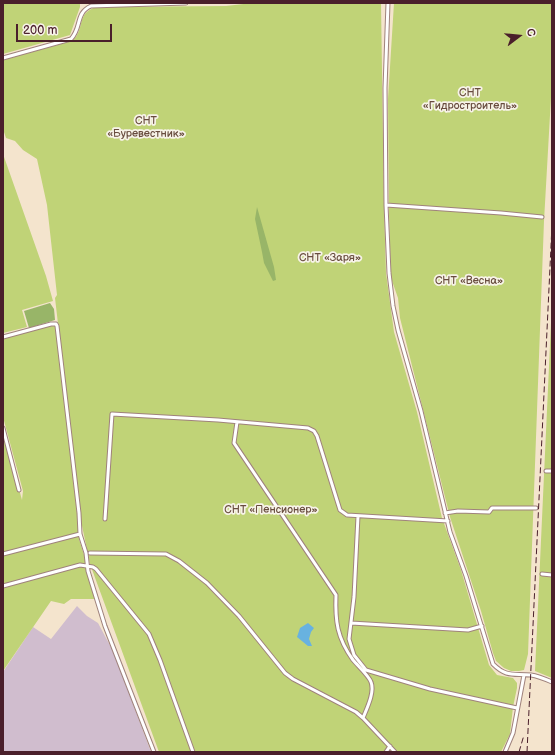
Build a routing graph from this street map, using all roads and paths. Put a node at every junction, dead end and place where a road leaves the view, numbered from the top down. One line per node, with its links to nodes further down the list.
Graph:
1 (186, 3): 3 (street)
2 (388, 3): 4 (street)
3 (3, 58)
4 (386, 205): 5 (street); 13 (street)
5 (542, 217)
6 (3, 337): 17 (street)
7 (237, 422): 14 (street); 15 (street); 29 (street)
8 (3, 428): 11 (street)
9 (546, 471): 10 (street)
10 (552, 471)
11 (20, 490)
12 (536, 508): 13 (street)
13 (446, 513): 16 (street)
14 (358, 516): 16 (street); 24 (street)
15 (105, 519)
16 (448, 521): 25 (street)
17 (80, 534): 19 (street); 20 (street)
18 (90, 553): 29 (street)
19 (3, 554)
20 (88, 566): 23 (street); 31 (street); 32 (street)
21 (542, 574): 22 (street)
22 (552, 575)
23 (3, 586)
24 (351, 623): 25 (street); 28 (street)
25 (482, 626): 26 (street)
26 (524, 675): 27 (street); 28 (street)
27 (552, 682)
28 (517, 708): 35 (street)
29 (363, 718): 30 (street)
30 (390, 746): 33 (street); 34 (street)
31 (154, 752)
32 (193, 752)
33 (386, 752)
34 (395, 752)
35 (506, 752)

